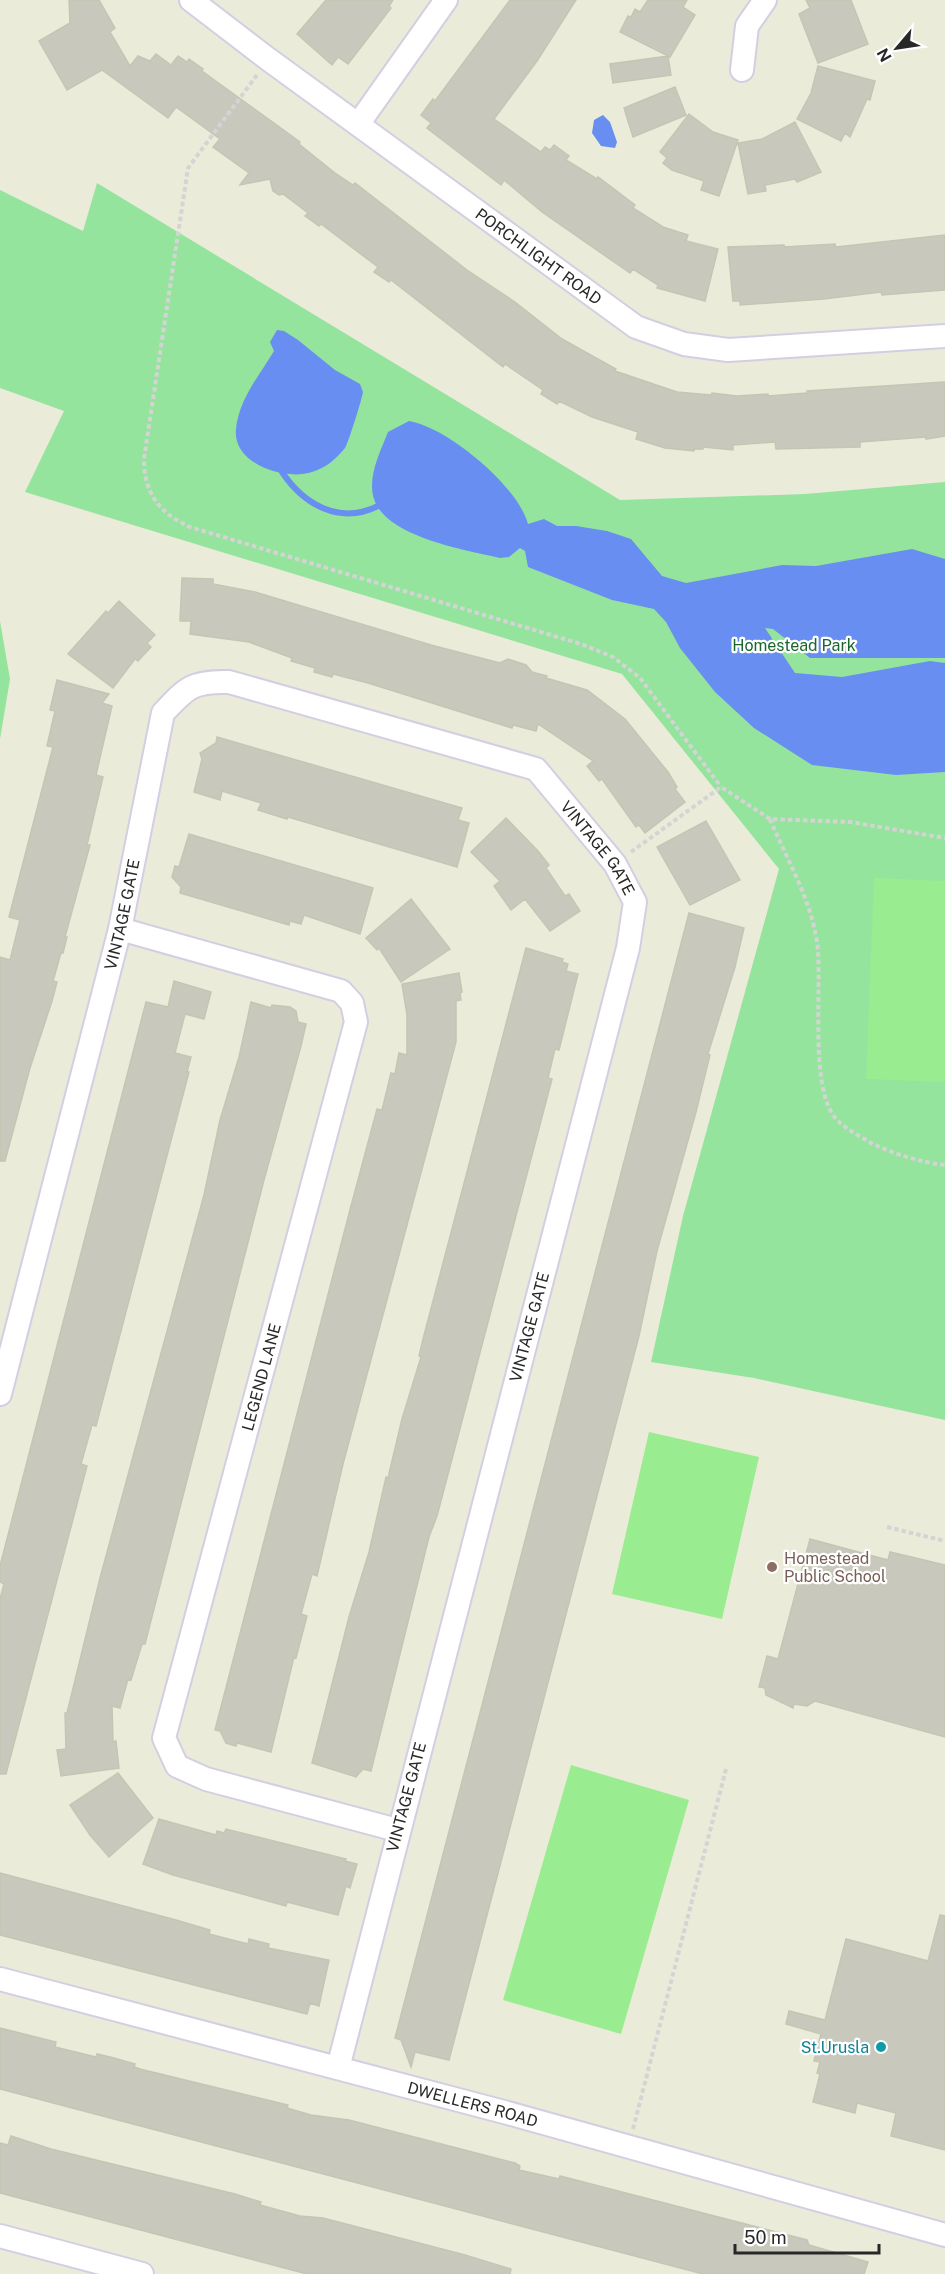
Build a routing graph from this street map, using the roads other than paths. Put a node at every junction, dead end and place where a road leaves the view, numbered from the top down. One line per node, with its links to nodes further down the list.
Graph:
1 (191, 0): 5 (street, PORCHLIGHT ROAD)
2 (446, 0): 5 (street)
3 (765, 0): 4 (street)
4 (742, 70)
5 (358, 123): 6 (street, PORCHLIGHT ROAD)
6 (945, 336)
7 (120, 929): 8 (street, VINTAGE GATE); 9 (street, LEGEND LANE); 9 (street, VINTAGE GATE)
8 (0, 1394)
9 (397, 1830): 11 (street, VINTAGE GATE)
10 (0, 1979): 11 (street, DWELLERS ROAD)
11 (338, 2068): 12 (street, DWELLERS ROAD)
12 (945, 2235)
13 (0, 2236): 14 (street)
14 (142, 2274)

